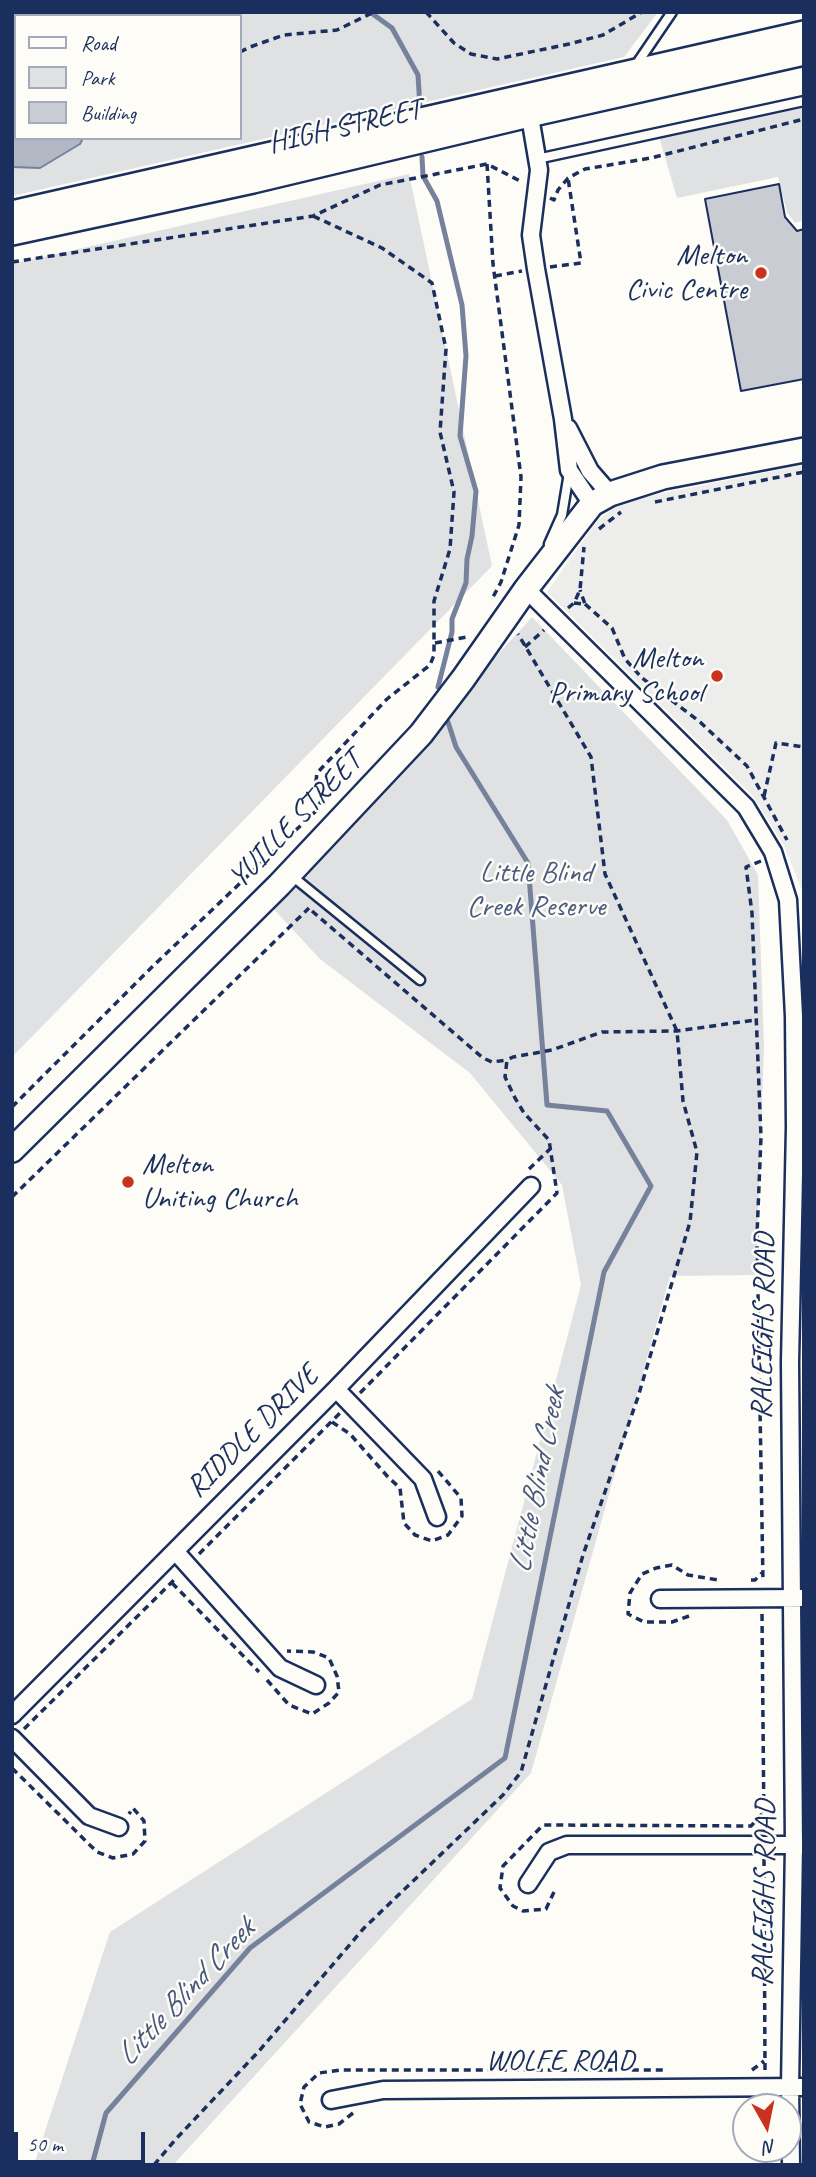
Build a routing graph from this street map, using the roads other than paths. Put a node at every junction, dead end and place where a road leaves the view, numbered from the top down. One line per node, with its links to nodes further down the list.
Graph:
1 (672, 12): 4 (lane)
2 (804, 33): 4 (main road, HIGH STREET)
3 (804, 53): 5 (main road, HIGH STREET)
4 (631, 73): 5 (lane); 7 (main road, HIGH STREET)
5 (650, 88): 7 (main road, HIGH STREET)
6 (804, 101): 8 (lane)
7 (528, 106): 8 (street); 9 (main road, HIGH STREET); 10 (main road, HIGH STREET)
8 (537, 159): 11 (street)
9 (12, 213)
10 (12, 233)
11 (564, 419): 13 (street); 14 (street)
12 (804, 450): 14 (main road)
13 (569, 470): 14 (street); 15 (lane)
14 (610, 502): 15 (main road, YUILLE STREET)
15 (550, 558): 16 (main road, YUILLE STREET)
16 (521, 597): 17 (main road, YUILLE STREET); 19 (street, RALEIGHS ROAD)
17 (290, 873): 18 (lane); 20 (main road, YUILLE STREET)
18 (420, 980)
19 (800, 1127): 22 (street, RALEIGHS ROAD)
20 (12, 1150)
21 (531, 1186): 23 (street, RIDDLE DRIVE)
22 (797, 1362): 26 (street, RALEIGHS ROAD)
23 (336, 1389): 24 (street); 25 (street, RIDDLE DRIVE)
24 (438, 1517)
25 (175, 1551): 28 (street); 29 (street, RIDDLE DRIVE)
26 (798, 1598): 27 (street); 32 (street, RALEIGHS ROAD)
27 (660, 1599)
28 (316, 1685)
29 (12, 1715)
30 (12, 1738): 31 (street)
31 (119, 1827)
32 (799, 1845): 33 (street); 34 (street, RALEIGHS ROAD)
33 (528, 1884)
34 (797, 2087): 35 (street, WOLFE ROAD); 36 (street, RALEIGHS ROAD)
35 (331, 2100)
36 (791, 2165)

